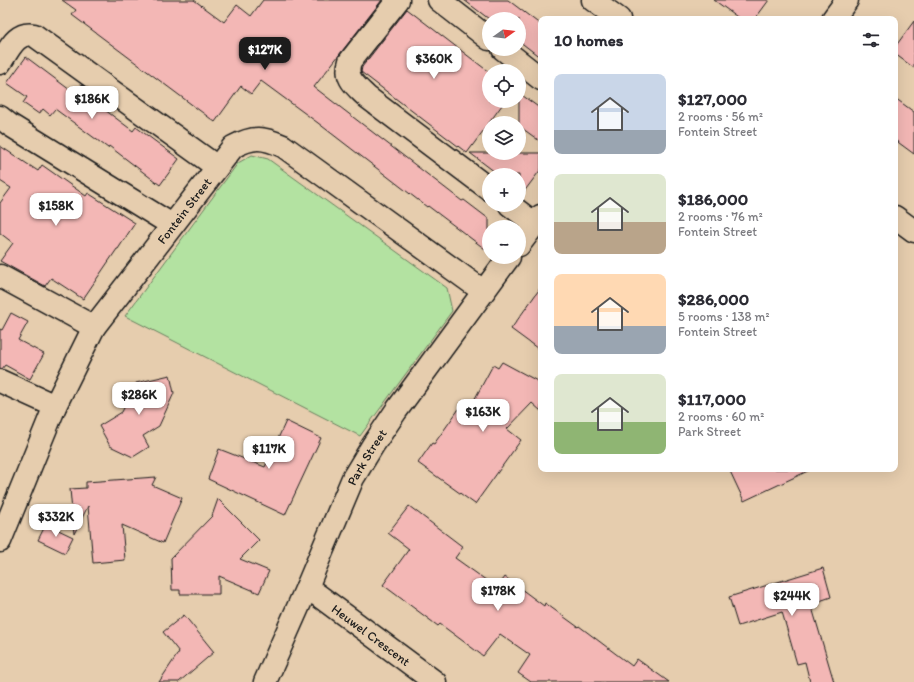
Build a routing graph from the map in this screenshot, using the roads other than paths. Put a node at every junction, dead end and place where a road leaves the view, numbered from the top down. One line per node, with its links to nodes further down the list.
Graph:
1 (398, 0): 13 (street)
2 (439, 0): 7 (street)
3 (593, 0): 5 (street)
4 (847, 0): 6 (street)
5 (615, 16)
6 (835, 16)
7 (482, 34)
8 (512, 56): 10 (street)
9 (0, 63): 12 (street)
10 (538, 77)
11 (0, 117): 17 (street)
12 (217, 167): 17 (street, Fontein Street); 22 (street, Fontein Street)
13 (482, 184)
14 (523, 212): 16 (street)
15 (898, 219): 18 (street)
16 (538, 220): 19 (street)
17 (172, 225): 23 (street, Fontein Street)
18 (914, 231)
19 (526, 236)
20 (504, 264): 22 (street, Park Street)
21 (0, 276): 23 (street)
22 (483, 291): 27 (street, Park Street)
23 (94, 327): 25 (street, Fontein Street)
24 (0, 381): 25 (street)
25 (55, 406): 26 (street, Fontein Street)
26 (0, 541)
27 (307, 587): 28 (street, Park Street); 29 (street, Heuwel Crescent)
28 (265, 682)
29 (435, 682)

